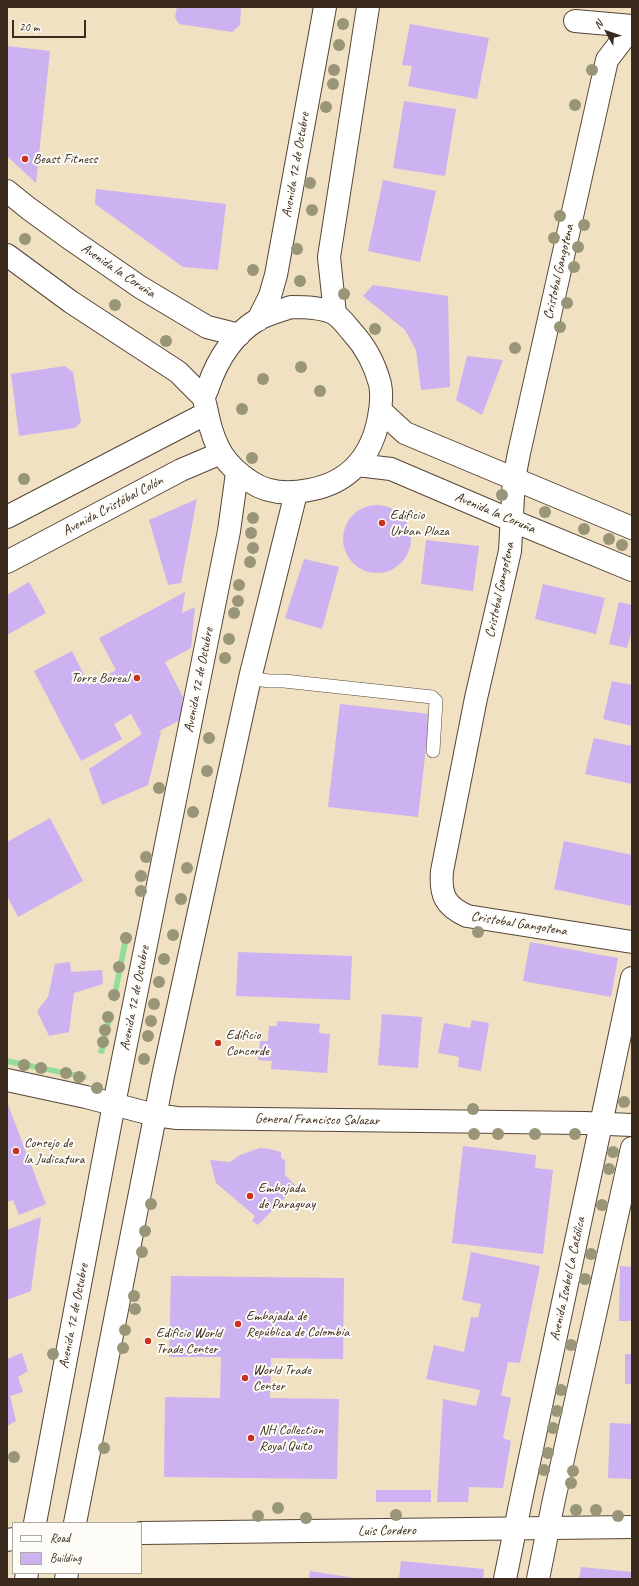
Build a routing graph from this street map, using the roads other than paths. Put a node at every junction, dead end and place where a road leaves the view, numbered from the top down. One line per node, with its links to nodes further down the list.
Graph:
1 (325, 7): 8 (main road, Avenida 12 de Octubre)
2 (368, 7): 7 (main road)
3 (576, 21): 4 (main road)
4 (632, 27): 15 (main road, Cristobal Gangotena)
5 (7, 191): 9 (main road, Avenida la Coruña)
6 (7, 254): 10 (main road)
7 (335, 314): 8 (main road); 11 (main road)
8 (258, 320): 9 (main road)
9 (239, 335): 10 (main road)
10 (206, 406): 12 (main road); 17 (main road)
11 (380, 410): 13 (main road); 15 (main road)
12 (221, 453): 14 (main road); 20 (main road, Avenida Cristóbal Colón)
13 (357, 465): 16 (main road); 18 (main road, Avenida la Coruña)
14 (237, 473): 16 (main road); 27 (main road, Avenida 12 de Octubre)
15 (514, 478): 18 (main road, Cristobal Gangotena); 19 (main road)
16 (296, 493): 22 (main road)
17 (7, 517)
18 (513, 521): 21 (main road, Avenida la Coruña); 24 (main road, Cristobal Gangotena)
19 (632, 528)
20 (7, 562)
21 (632, 570)
22 (250, 678): 23 (lane); 28 (main road)
23 (433, 751)
24 (632, 942)
25 (632, 978): 29 (main road, Avenida Isabel La Católica)
26 (7, 1080): 27 (main road, General Francisco Salazar)
27 (114, 1104): 28 (main road, General Francisco Salazar); 32 (main road, Avenida 12 de Octubre)
28 (155, 1115): 29 (main road, General Francisco Salazar); 33 (main road)
29 (601, 1124): 30 (main road, General Francisco Salazar); 36 (main road, Avenida Isabel La Católica)
30 (632, 1125)
31 (632, 1148): 35 (main road)
32 (35, 1522)
33 (75, 1522)
34 (632, 1527): 35 (main road, Luis Cordero)
35 (548, 1528): 36 (main road, Luis Cordero); 39 (main road)
36 (515, 1529): 37 (main road, Luis Cordero); 38 (main road, Avenida Isabel La Católica)
37 (142, 1533)
38 (505, 1579)
39 (538, 1579)

